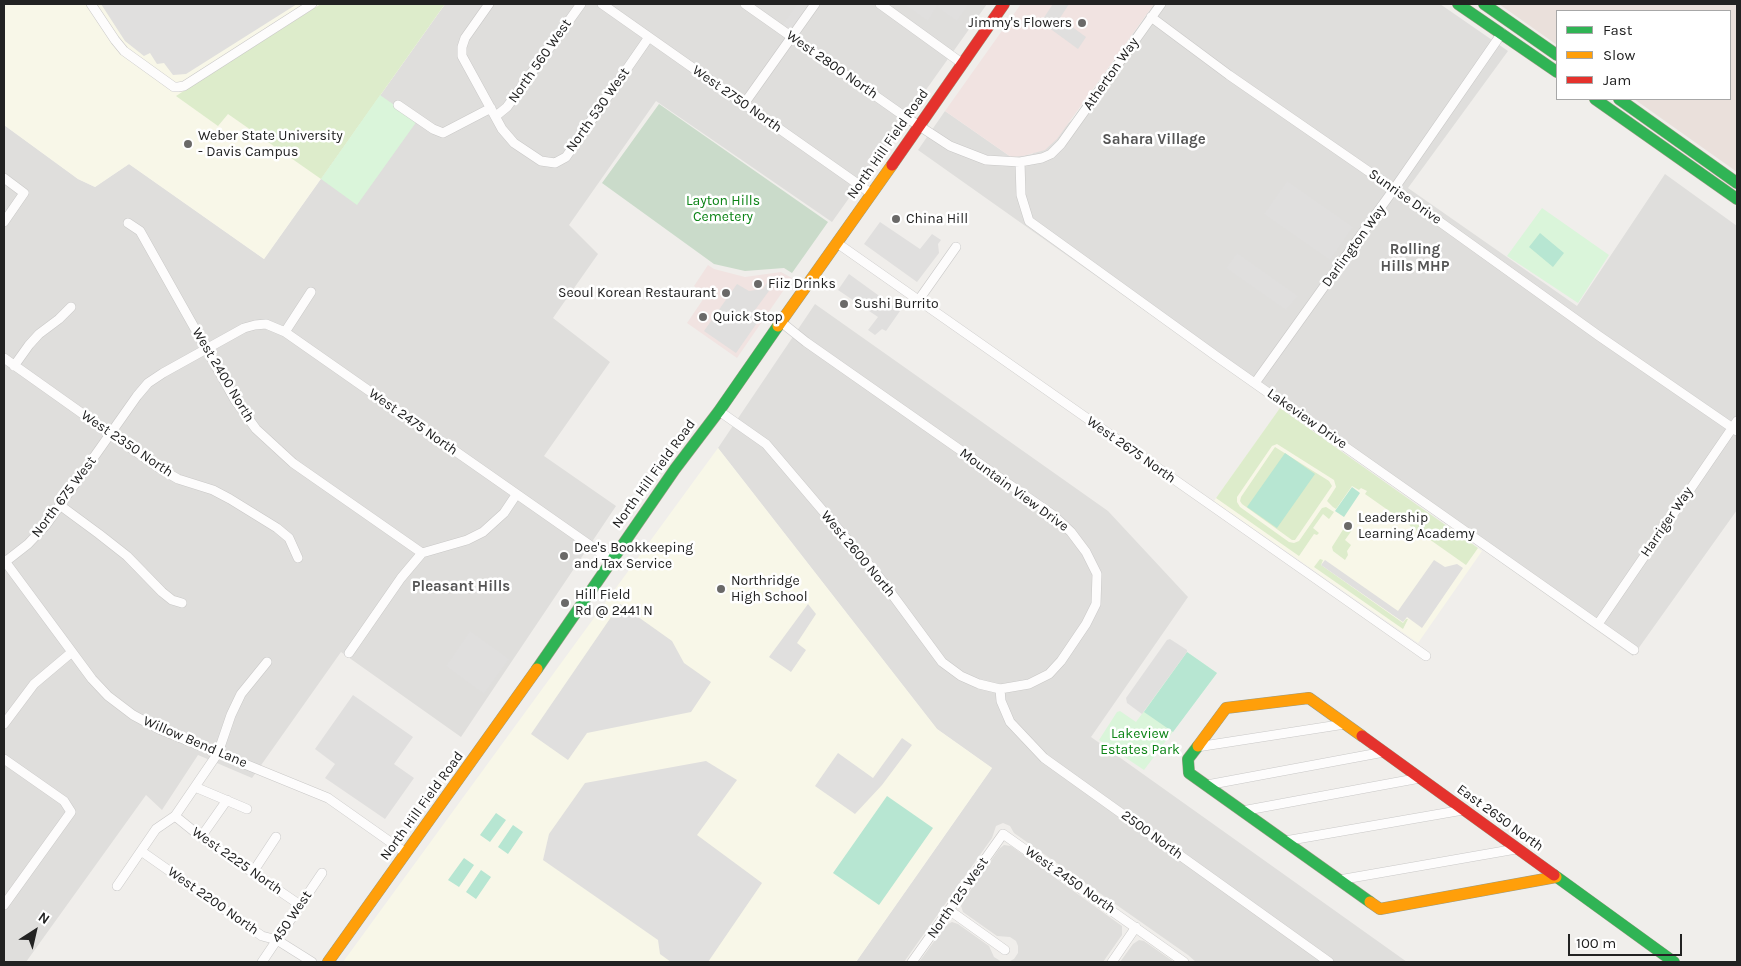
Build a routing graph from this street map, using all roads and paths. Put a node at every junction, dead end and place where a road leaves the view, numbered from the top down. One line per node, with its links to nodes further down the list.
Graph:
1 (91, 4): 2 (street)
2 (312, 4)
3 (489, 4): 25 (street)
4 (581, 4): 25 (street, North 560 West)
5 (602, 4): 16 (street, West 2750 North)
6 (745, 4): 15 (street, West 2800 North)
7 (815, 4): 15 (street)
8 (880, 4): 19 (street)
9 (1004, 4): 19 (main road, North Hill Field Road)
10 (1161, 4): 13 (street, Atherton Way)
11 (1458, 4): 14 (main road)
12 (1484, 4): 17 (main road)
13 (1151, 18): 27 (street, Atherton Way); 30 (street, Sunrise Drive)
14 (1502, 33): 18 (main road); 20 (main road); 30 (street, Darlington Way)
15 (792, 36): 23 (street); 26 (street, West 2800 North)
16 (649, 37): 23 (street, West 2750 North); 25 (street, North 530 West)
17 (1556, 54)
18 (1556, 62)
19 (963, 64): 26 (main road, North Hill Field Road)
20 (1556, 71)
21 (1596, 100): 32 (main road)
22 (1620, 100): 29 (main road)
23 (744, 104): 31 (street, West 2750 North)
24 (398, 105): 25 (street, North 560 West)
25 (493, 112)
26 (919, 125): 27 (street, West 2800 North); 31 (main road, North Hill Field Road)
27 (1020, 162): 45 (street, Lakeview Drive)
28 (4, 178): 33 (street)
29 (1737, 183)
30 (1394, 189): 45 (street, Darlington Way); 47 (street, Sunrise Drive)
31 (872, 194): 35 (main road, North Hill Field Road)
32 (1737, 200)
33 (4, 222)
34 (128, 223): 42 (street, West 2400 North)
35 (837, 243): 38 (street, West 2675 North); 40 (main road, North Hill Field Road)
36 (956, 247): 38 (street)
37 (311, 292): 41 (street)
38 (918, 301): 60 (street, West 2675 North)
39 (71, 308): 44 (street)
40 (781, 322): 46 (main road, North Hill Field Road); 62 (street, Mountain View Drive)
41 (285, 332): 42 (street, West 2475 North); 49 (street, West 2475 North)
42 (206, 349): 48 (street, North 675 West); 51 (street, West 2400 North)
43 (4, 358): 44 (street, West 2350 North)
44 (14, 366): 48 (street, West 2350 North)
45 (1255, 383): 56 (street, Lakeview Drive)
46 (719, 411): 53 (main road, North Hill Field Road); 62 (street, West 2600 North)
47 (1736, 427): 56 (street, Harriger Way)
48 (110, 434): 50 (street, North 675 West); 52 (street, West 2350 North)
49 (516, 495): 51 (street); 53 (street, West 2475 North)
50 (61, 506): 54 (street, North 675 West); 55 (street)
51 (422, 554): 59 (street)
52 (298, 558)
53 (611, 560): 83 (main road, North Hill Field Road)
54 (4, 561): 58 (street, Willow Bend Lane)
55 (182, 603)
56 (1598, 624): 57 (street, Lakeview Drive)
57 (1634, 650)
58 (72, 652): 63 (street); 67 (street, Willow Bend Lane)
59 (349, 653)
60 (1426, 656)
61 (267, 662): 67 (street)
62 (1000, 689): 101 (street, 2500 North)
63 (4, 724)
64 (1345, 724): 65 (street); 65 (main road, East 2650 North); 66 (main road, East 2650 North)
65 (1197, 747): 70 (main road)
66 (1384, 752): 69 (main road, East 2650 North); 70 (street)
67 (218, 753): 71 (street); 83 (street, Willow Bend Lane)
68 (4, 759): 89 (street)
69 (1420, 778): 74 (main road, East 2650 North); 75 (street)
70 (1207, 785): 75 (main road)
71 (195, 787): 72 (street); 76 (street)
72 (227, 800): 73 (street); 78 (street)
73 (247, 809)
74 (1463, 810): 80 (street); 81 (main road, East 2650 North)
75 (1242, 811): 80 (main road)
76 (175, 816): 78 (street, West 2225 North); 82 (street)
77 (1003, 834): 91 (street, North 125 West); 92 (street, West 2450 North)
78 (200, 837): 84 (street, West 2225 North)
79 (276, 837): 84 (street)
80 (1285, 841): 87 (main road)
81 (1516, 849): 86 (main road, East 2650 North); 87 (street)
82 (141, 851): 88 (street); 93 (street, West 2200 North)
83 (406, 853): 97 (main road, North Hill Field Road)
84 (253, 872): 90 (street, West 2225 North)
85 (322, 872): 90 (street, 450 West)
86 (1556, 877): 87 (main road); 102 (main road, East 2650 North)
87 (1339, 880)
88 (117, 886)
89 (4, 905)
90 (300, 905): 93 (street, 450 West)
91 (949, 910): 94 (street); 98 (street, North 125 West)
92 (1136, 928): 99 (street); 100 (street, West 2450 North)
93 (277, 940): 95 (street, 450 West); 96 (street, West 2200 North)
94 (1006, 950)
95 (262, 962)
96 (312, 962)
97 (328, 962)
98 (912, 962)
99 (1112, 962)
100 (1184, 962)
101 (1329, 962)
102 (1674, 962)

